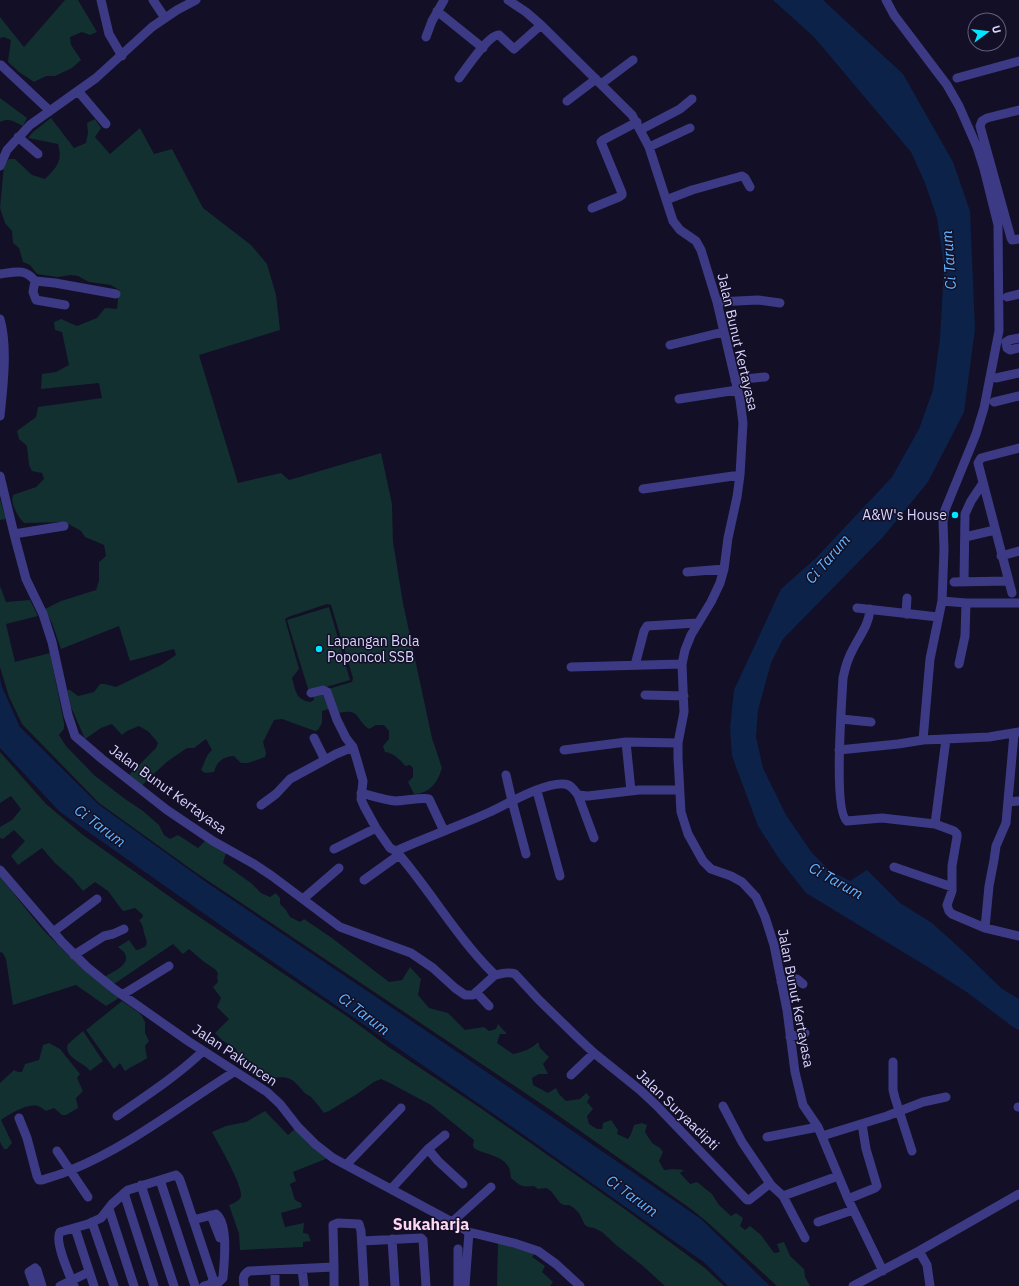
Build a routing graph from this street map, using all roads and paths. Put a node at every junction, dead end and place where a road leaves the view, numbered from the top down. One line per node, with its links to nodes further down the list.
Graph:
1 (101, 0): 12 (street)
2 (153, 0): 8 (street)
3 (196, 0): 8 (street)
4 (444, 0): 7 (street)
5 (508, 0): 9 (street, Jalan Bunut Kertayasa)
6 (886, 0): 75 (street)
7 (437, 11): 10 (street); 11 (street)
8 (165, 18): 12 (street)
9 (541, 25): 11 (street); 18 (street, Jalan Bunut Kertayasa)
10 (426, 37)
11 (483, 48): 16 (street)
12 (122, 56): 19 (street)
13 (633, 60): 18 (street)
14 (1019, 62): 17 (street)
15 (2, 65): 23 (street)
16 (459, 78)
17 (957, 78)
18 (598, 81): 21 (street); 25 (street, Jalan Bunut Kertayasa)
19 (78, 91): 23 (street); 24 (street)
20 (692, 99): 25 (street)
21 (567, 101)
22 (1019, 110): 34 (street)
23 (50, 111): 27 (street)
24 (106, 124)
25 (639, 126): 28 (street, Jalan Bunut Kertayasa); 33 (street)
26 (690, 128): 28 (street)
27 (18, 137): 29 (street); 30 (street)
28 (649, 148): 32 (street, Jalan Bunut Kertayasa)
29 (38, 154)
30 (0, 166)
31 (750, 187): 32 (street)
32 (666, 200): 40 (street, Jalan Bunut Kertayasa)
33 (592, 208)
34 (1019, 239)
35 (0, 274): 36 (street)
36 (35, 281): 37 (street); 42 (street)
37 (116, 294)
38 (1019, 294): 39 (street)
39 (1008, 297)
40 (717, 302): 41 (street); 44 (street, Jalan Bunut Kertayasa)
41 (780, 303)
42 (65, 305)
43 (0, 319): 56 (street)
44 (723, 332): 46 (street); 51 (street, Jalan Bunut Kertayasa)
45 (1019, 338): 47 (street)
46 (670, 345)
47 (1019, 348)
48 (1019, 373): 50 (street)
49 (765, 377): 51 (street)
50 (996, 378)
51 (735, 380): 52 (street, Jalan Bunut Kertayasa)
52 (737, 390): 54 (street); 58 (street, Jalan Bunut Kertayasa)
53 (1019, 396): 55 (street)
54 (679, 399)
55 (994, 402)
56 (0, 416)
57 (1019, 449): 60 (street)
58 (740, 475): 61 (street); 68 (street, Jalan Bunut Kertayasa)
59 (0, 476): 64 (street, Jalan Bunut Kertayasa)
60 (983, 483): 63 (street); 65 (street)
61 (643, 489)
62 (64, 526): 64 (street)
63 (995, 530): 65 (street); 67 (street)
64 (14, 534): 126 (street, Jalan Bunut Kertayasa)
65 (965, 537): 72 (street)
66 (1019, 551): 67 (street)
67 (1001, 556): 70 (street)
68 (724, 570): 69 (street); 82 (street, Jalan Bunut Kertayasa)
69 (687, 572)
70 (1008, 581): 72 (street); 73 (street)
71 (954, 582): 72 (street)
72 (964, 582)
73 (1012, 594)
74 (907, 598): 80 (street)
75 (942, 601): 76 (street); 81 (street)
76 (966, 603): 77 (street); 85 (street)
77 (1019, 603)
78 (857, 608): 79 (street)
79 (870, 609): 80 (street); 90 (street)
80 (906, 614): 81 (street)
81 (938, 617): 95 (street)
82 (697, 623): 83 (street); 84 (street, Jalan Bunut Kertayasa)
83 (635, 664): 84 (street); 86 (street)
84 (682, 664): 89 (street, Jalan Bunut Kertayasa)
85 (959, 664)
86 (571, 667)
87 (311, 693): 98 (street)
88 (645, 696): 89 (street)
89 (684, 696): 97 (street, Jalan Bunut Kertayasa)
90 (841, 719): 91 (street); 100 (street)
91 (871, 722)
92 (1017, 733): 94 (street); 110 (street)
93 (314, 738): 101 (street)
94 (946, 739): 95 (street); 112 (street)
95 (923, 740): 100 (street)
96 (626, 742): 97 (street); 99 (street); 105 (street)
97 (678, 743): 103 (street, Jalan Bunut Kertayasa)
98 (353, 748): 101 (street); 106 (street)
99 (564, 750)
100 (839, 750): 112 (street)
101 (325, 760): 111 (street)
102 (506, 775): 108 (street)
103 (679, 790): 105 (street); 134 (street, Jalan Bunut Kertayasa)
104 (537, 791): 107 (street); 108 (street); 122 (street)
105 (631, 791): 107 (street)
106 (361, 793): 113 (street); 114 (street)
107 (578, 795): 115 (street)
108 (512, 801): 114 (street); 118 (street)
109 (1019, 801): 110 (street)
110 (1008, 802): 127 (street)
111 (261, 804)
112 (935, 824): 124 (street)
113 (376, 828): 116 (street); 117 (street)
114 (444, 831): 117 (street)
115 (594, 838)
116 (334, 849)
117 (397, 853): 123 (street); 133 (street)
118 (526, 854)
119 (894, 867): 124 (street)
120 (339, 868): 126 (street)
121 (0, 870): 129 (street, Jalan Pakuncen)
122 (560, 876)
123 (364, 880)
124 (952, 887): 127 (street)
125 (97, 899): 129 (street)
126 (303, 899): 136 (street, Jalan Bunut Kertayasa)
127 (985, 928): 130 (street)
128 (124, 929): 131 (street)
129 (53, 932): 131 (street, Jalan Pakuncen)
130 (1019, 936)
131 (74, 955): 137 (street, Jalan Pakuncen)
132 (169, 966): 137 (street)
133 (494, 975): 136 (street); 142 (street, Jalan Suryaadipti)
134 (781, 982): 135 (street); 140 (street, Jalan Bunut Kertayasa)
135 (803, 984)
136 (476, 992): 138 (street)
137 (122, 996): 141 (street, Jalan Pakuncen)
138 (489, 1006)
139 (805, 1033): 140 (street)
140 (790, 1037): 153 (street, Jalan Bunut Kertayasa)
141 (203, 1051): 144 (street, Jalan Pakuncen); 150 (street)
142 (594, 1053): 145 (street); 165 (street, Jalan Suryaadipti)
143 (893, 1062): 149 (street)
144 (234, 1072): 160 (street, Jalan Pakuncen); 161 (street)
145 (571, 1075)
146 (946, 1097): 149 (street)
147 (723, 1106): 165 (street)
148 (401, 1108): 160 (street)
149 (899, 1111): 152 (street); 159 (street)
150 (117, 1116)
151 (19, 1118): 161 (street)
152 (862, 1124): 155 (street); 173 (street)
153 (818, 1127): 155 (street, Jalan Bunut Kertayasa); 156 (street)
154 (445, 1135): 157 (street)
155 (822, 1136): 162 (street, Jalan Bunut Kertayasa)
156 (767, 1138)
157 (428, 1149): 164 (street); 168 (street)
158 (57, 1151): 161 (street)
159 (912, 1151)
160 (346, 1165): 168 (street, Jalan Pakuncen)
161 (71, 1170): 172 (street)
162 (838, 1176): 171 (street); 173 (street, Jalan Bunut Kertayasa)
163 (160, 1180): 166 (street); 176 (street); 202 (street)
164 (463, 1184)
165 (771, 1185): 171 (street)
166 (141, 1186): 169 (street); 201 (street)
167 (491, 1187): 178 (street)
168 (391, 1189): 178 (street, Jalan Pakuncen)
169 (124, 1193): 174 (street); 200 (street)
170 (1019, 1194): 186 (street)
171 (783, 1196): 182 (street)
172 (88, 1197)
173 (848, 1199): 175 (street, Jalan Bunut Kertayasa)
174 (109, 1209): 177 (street); 199 (street)
175 (854, 1210): 179 (street); 190 (street, Jalan Bunut Kertayasa)
176 (193, 1220): 192 (street); 192 (street)
177 (92, 1222): 180 (street); 198 (street)
178 (452, 1222): 181 (street, Jalan Pakuncen)
179 (818, 1222)
180 (75, 1228): 191 (street); 193 (street)
181 (469, 1232): 212 (street); 213 (street, Jalan Pakuncen)
182 (805, 1238)
183 (392, 1239): 184 (street); 209 (street); 210 (street)
184 (362, 1241): 187 (street); 208 (street)
185 (458, 1249): 211 (street)
186 (919, 1251): 190 (street); 215 (street)
187 (334, 1267): 188 (street); 207 (street)
188 (302, 1269): 189 (street); 206 (street)
189 (275, 1271): 204 (street); 205 (street)
190 (883, 1271): 214 (street)
191 (89, 1272): 193 (street); 197 (street)
192 (218, 1283): 203 (street)
193 (73, 1284): 196 (street)
194 (34, 1286): 195 (street)
195 (42, 1286)
196 (60, 1286)
197 (94, 1286)
198 (114, 1286)
199 (134, 1286)
200 (154, 1286)
201 (174, 1286)
202 (195, 1286)
203 (204, 1286)
204 (244, 1286)
205 (275, 1286)
206 (304, 1286)
207 (334, 1286)
208 (364, 1286)
209 (395, 1286)
210 (426, 1286)
211 (458, 1286)
212 (465, 1286)
213 (580, 1286)
214 (853, 1286)
215 (930, 1286)

